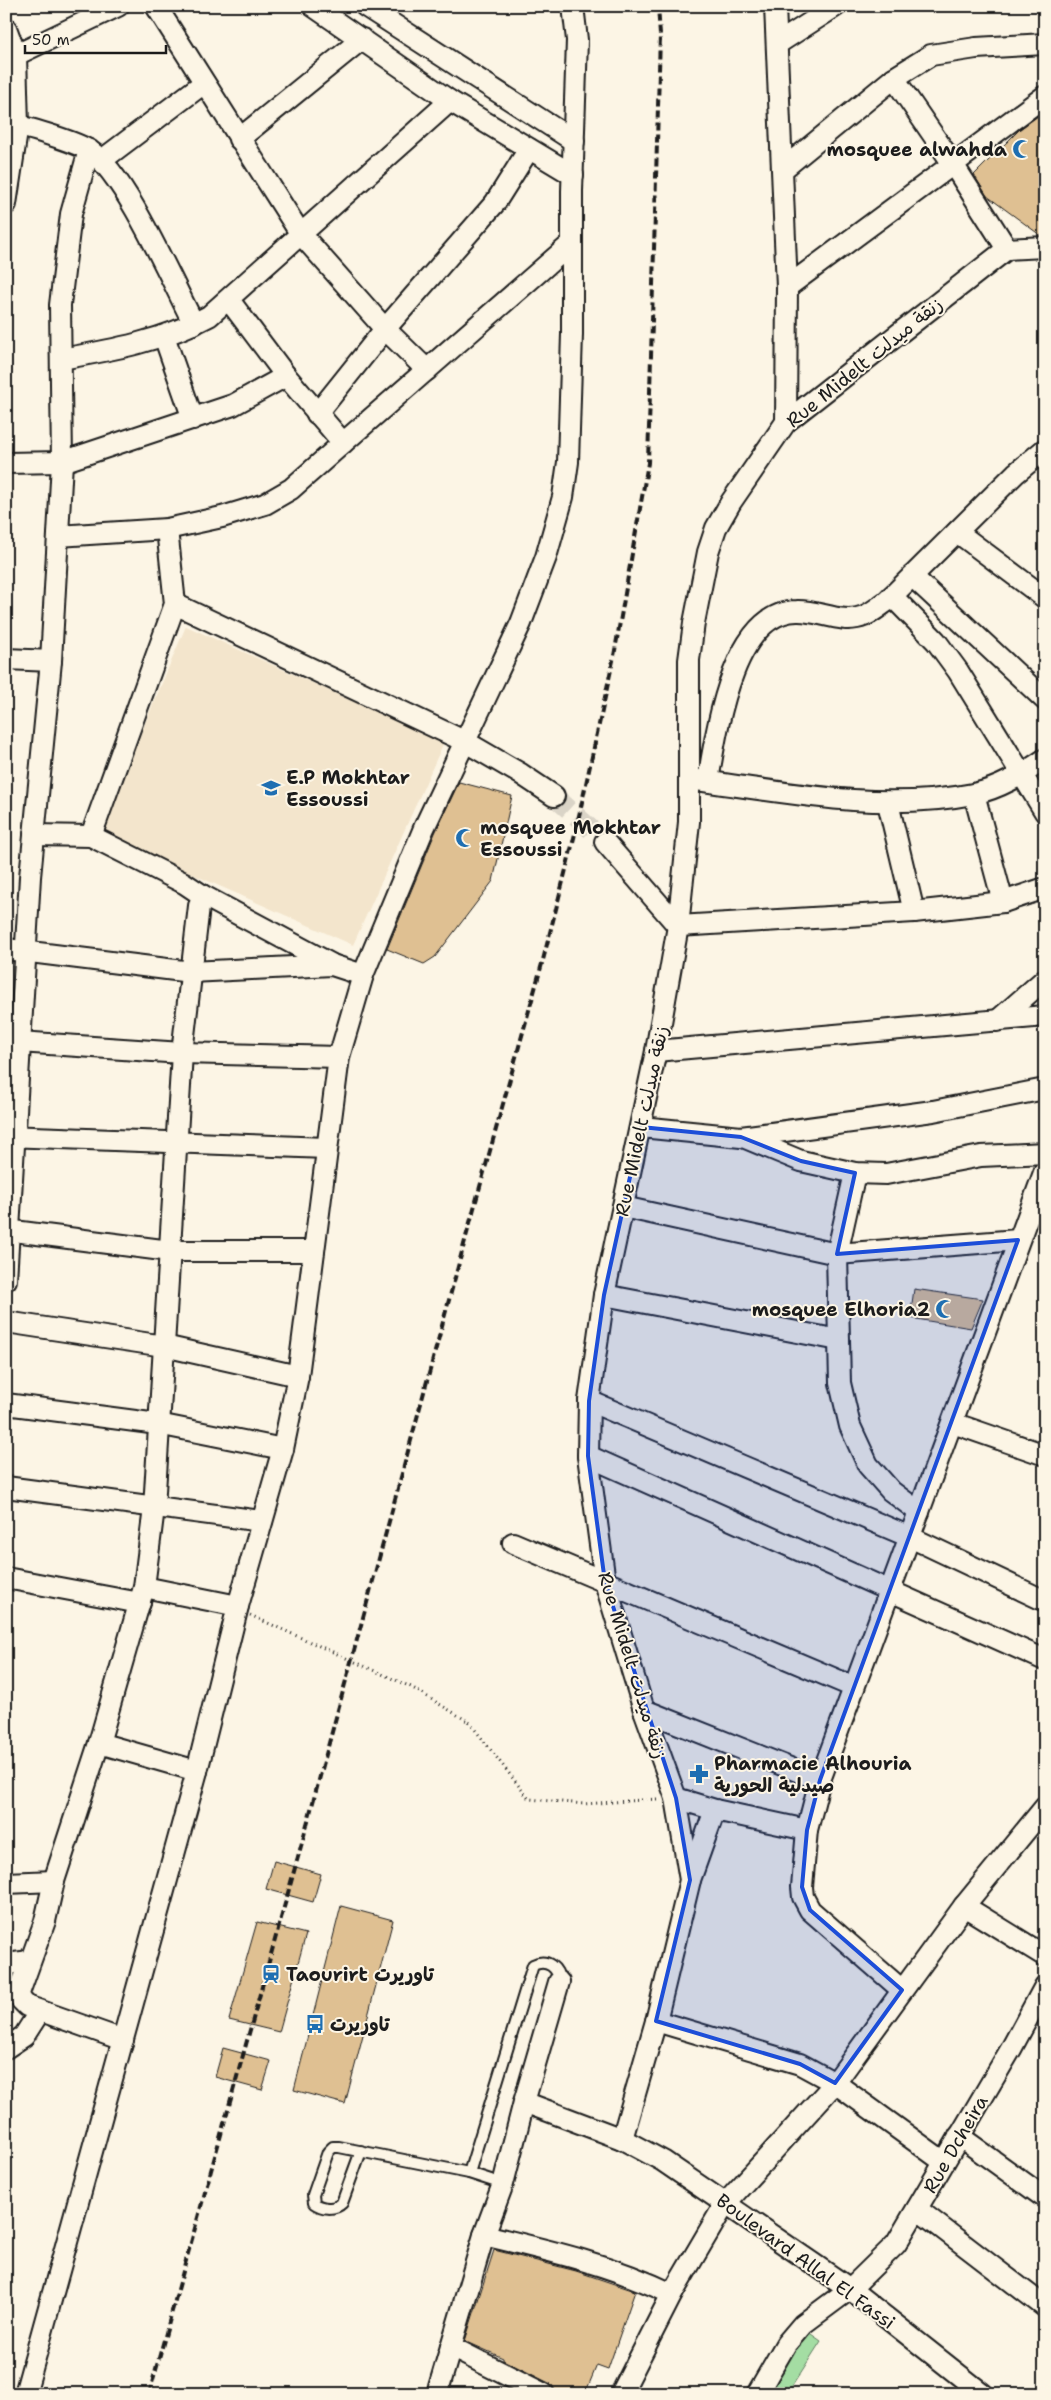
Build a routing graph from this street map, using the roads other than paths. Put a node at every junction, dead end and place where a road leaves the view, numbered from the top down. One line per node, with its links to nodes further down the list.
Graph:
1 (118, 6): 13 (street)
2 (156, 6): 15 (street)
3 (313, 6): 10 (street)
4 (366, 6): 8 (street)
5 (573, 6): 20 (street)
6 (776, 6): 11 (street)
7 (836, 6): 11 (street)
8 (389, 13): 20 (street)
9 (6, 28): 13 (street)
10 (362, 39): 17 (street); 19 (street)
11 (777, 44): 24 (street)
12 (1045, 44): 14 (street)
13 (16, 55): 18 (street)
14 (894, 78): 23 (street); 24 (street)
15 (204, 82): 19 (street); 22 (street)
16 (1045, 96): 23 (street)
17 (450, 101): 21 (street); 27 (street)
18 (12, 124): 22 (street); 26 (street)
19 (239, 139): 27 (street)
20 (574, 141): 25 (street)
21 (530, 149): 25 (street); 34 (street)
22 (95, 155): 33 (street); 36 (street)
23 (953, 164): 30 (street); 31 (street)
24 (783, 168): 31 (street)
25 (573, 175): 28 (street)
26 (6, 204)
27 (300, 233): 32 (street); 34 (street)
28 (572, 243): 37 (street); 56 (street)
29 (1045, 247): 30 (street)
30 (1006, 249): 41 (street, Rue Midelt زنقة ميدلت)
31 (787, 287): 41 (street)
32 (229, 300): 33 (street); 38 (street)
33 (194, 324): 35 (street)
34 (385, 329): 37 (street); 39 (street)
35 (164, 336): 36 (street); 40 (street)
36 (61, 359): 44 (street)
37 (427, 370): 42 (street)
38 (286, 376): 39 (street); 40 (street)
39 (317, 414): 42 (street)
40 (193, 420): 44 (street)
41 (786, 422): 59 (street, Rue Midelt زنقة ميدلت)
42 (343, 444): 46 (street)
43 (1045, 450): 47 (street)
44 (62, 462): 45 (street); 48 (street)
45 (6, 463)
46 (166, 529): 48 (street); 52 (street)
47 (957, 532): 49 (street); 51 (street)
48 (58, 536): 54 (street)
49 (912, 576): 50 (street); 55 (street)
50 (892, 596): 58 (street); 59 (street)
51 (1045, 598)
52 (175, 604): 56 (street); 65 (street)
53 (6, 659): 54 (street)
54 (51, 661): 64 (street)
55 (1045, 700)
56 (464, 741): 61 (street); 75 (street)
57 (1045, 759): 58 (street)
58 (1023, 774): 60 (street); 63 (street)
59 (699, 780): 62 (street); 71 (street, Rue Midelt زنقة ميدلت)
60 (974, 794): 62 (street); 69 (street)
61 (554, 796)
62 (888, 802): 70 (street)
63 (1045, 812)
64 (34, 835): 65 (street); 72 (street)
65 (90, 836): 68 (street)
66 (605, 842): 71 (street)
67 (1045, 888): 69 (street)
68 (202, 895): 73 (street); 74 (street)
69 (1003, 902): 70 (street)
70 (914, 912): 71 (street)
71 (678, 926): 80 (street, Rue Midelt زنقة ميدلت)
72 (16, 949): 74 (street); 79 (street)
73 (332, 964): 74 (street); 75 (street)
74 (191, 972): 81 (street)
75 (362, 975): 82 (street)
76 (1045, 979): 78 (street)
77 (1045, 1016): 78 (street)
78 (997, 1021): 80 (street)
79 (19, 1042): 81 (street); 85 (street)
80 (656, 1051): 84 (street, Rue Midelt زنقة ميدلت)
81 (182, 1053): 82 (street); 87 (street)
82 (339, 1057): 88 (street)
83 (1045, 1089): 86 (street)
84 (640, 1127): 86 (street); 92 (street, Rue Midelt زنقة ميدلت)
85 (10, 1136): 87 (street); 93 (street)
86 (742, 1137): 91 (street)
87 (178, 1143): 88 (street); 95 (street)
88 (326, 1148): 96 (street)
89 (1045, 1153): 91 (street)
90 (1045, 1170): 94 (street)
91 (855, 1173): 97 (street)
92 (623, 1207): 97 (street); 99 (street, Rue Midelt زنقة ميدلت)
93 (8, 1230): 95 (street); 98 (street)
94 (1018, 1240): 97 (street); 106 (street)
95 (170, 1251): 96 (street); 102 (street)
96 (314, 1251): 103 (street)
97 (837, 1254): 101 (street)
98 (6, 1280)
99 (604, 1295): 101 (street); 104 (street, Rue Midelt زنقة ميدلت)
100 (6, 1322): 102 (street)
101 (839, 1340): 113 (street)
102 (164, 1346): 103 (street); 107 (street)
103 (298, 1376): 108 (street)
104 (589, 1400): 110 (street, Rue Midelt زنقة ميدلت); 115 (street)
105 (6, 1404): 107 (street)
106 (953, 1423): 109 (street); 113 (street)
107 (158, 1424): 108 (street); 112 (street)
108 (282, 1448): 114 (street)
109 (1045, 1455)
110 (588, 1456): 118 (street, Rue Midelt زنقة ميدلت); 119 (street)
111 (6, 1487): 112 (street)
112 (154, 1508): 114 (street); 120 (street)
113 (919, 1512): 115 (street)
114 (262, 1521): 122 (street)
115 (910, 1537): 119 (street); 121 (street)
116 (513, 1543): 118 (street)
117 (6, 1578): 120 (street)
118 (605, 1582): 124 (street); 125 (street, Rue Midelt زنقة ميدلت)
119 (890, 1591): 123 (street); 124 (street)
120 (142, 1595): 122 (street); 126 (street)
121 (1045, 1601)
122 (244, 1610): 127 (street)
123 (1045, 1660)
124 (854, 1687): 128 (street)
125 (644, 1710): 128 (street); 129 (street, Rue Midelt زنقة ميدلت)
126 (99, 1743): 127 (street); 134 (street)
127 (197, 1771): 145 (street)
128 (820, 1780): 132 (street)
129 (676, 1798): 131 (street); 133 (street, Rue Midelt زنقة ميدلت)
130 (1044, 1809): 136 (street)
131 (715, 1810): 132 (street); 133 (street)
132 (807, 1830): 142 (street)
133 (690, 1880): 144 (street, Rue Midelt زنقة ميدلت)
134 (54, 1881): 135 (street); 138 (street)
135 (6, 1883)
136 (964, 1906): 137 (street); 142 (street)
137 (1045, 1956)
138 (30, 1962): 139 (street); 143 (street)
139 (6, 1964)
140 (559, 1982): 148 (street); 153 (lane)
141 (1045, 1986): 149 (street, Rue Dcheira)
142 (902, 1990): 147 (street)
143 (40, 2012): 145 (street); 146 (street)
144 (656, 2021): 147 (street); 150 (street, Rue Midelt زنقة ميدلت)
145 (123, 2040): 164 (street)
146 (6, 2048)
147 (835, 2083): 152 (street); 156 (street)
148 (524, 2102): 150 (street, Boulevard Allal El Fassi); 154 (street)
149 (959, 2136): 152 (street, Rue Dcheira); 155 (street)
150 (622, 2139): 156 (street, Boulevard Allal El Fassi)
151 (361, 2151): 151 (lane); 153 (lane)
152 (944, 2162): 157 (street, Rue Dcheira)
153 (469, 2173): 154 (lane)
154 (504, 2184): 158 (street)
155 (1045, 2198)
156 (726, 2204): 159 (street, Boulevard Allal El Fassi); 160 (street)
157 (917, 2209): 159 (street, Rue Dcheira); 161 (street)
158 (484, 2235): 160 (street); 162 (street)
159 (850, 2289): 167 (street, Rue Dcheira); 168 (street, Boulevard Allal El Fassi)
160 (672, 2294): 166 (street)
161 (1045, 2307)
162 (451, 2347): 163 (street); 165 (street)
163 (538, 2392)
164 (25, 2394)
165 (437, 2394)
166 (621, 2394)
167 (757, 2394)
168 (983, 2394)

